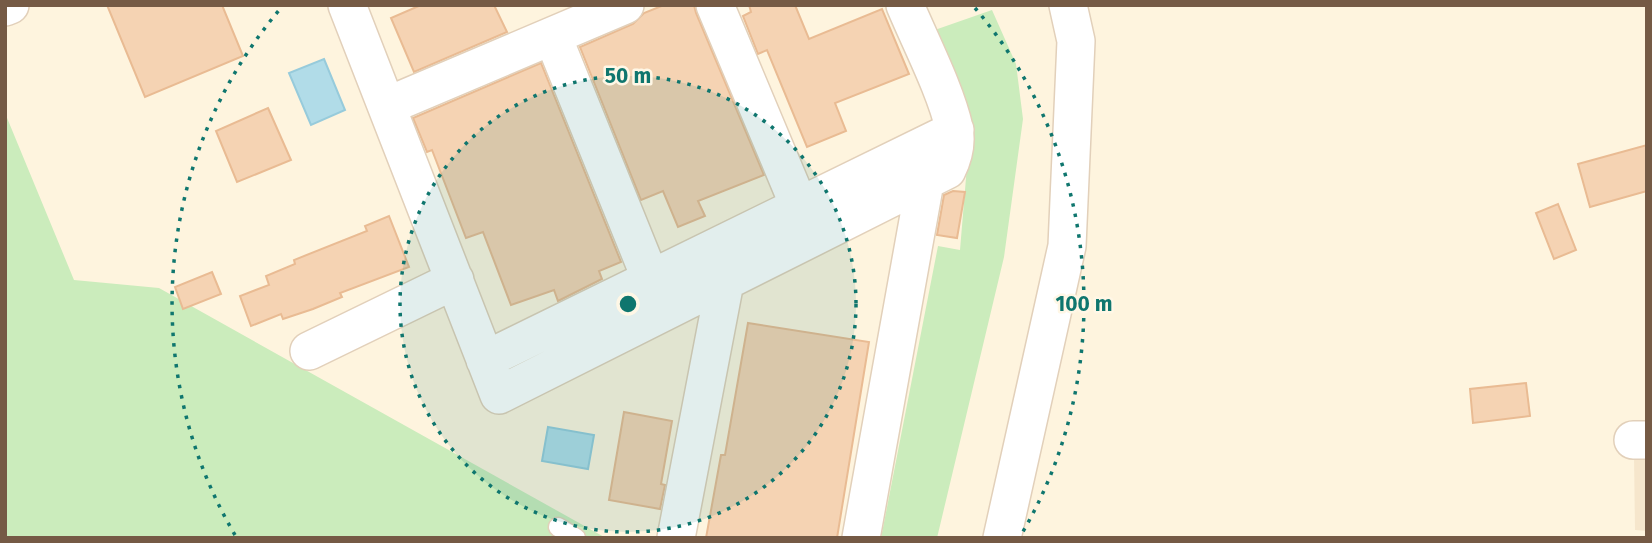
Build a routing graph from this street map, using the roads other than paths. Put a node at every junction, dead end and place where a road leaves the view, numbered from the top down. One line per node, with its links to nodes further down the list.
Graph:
1 (347, 5): 7 (street)
2 (625, 5): 6 (street)
3 (715, 5): 10 (street)
4 (905, 5): 8 (street)
5 (1068, 5): 21 (street)
6 (553, 37): 7 (street); 11 (street)
7 (387, 106): 12 (street)
8 (955, 130): 9 (street); 10 (street)
9 (925, 182): 10 (street); 20 (street)
10 (806, 222): 11 (street); 13 (street)
11 (651, 279): 14 (street); 16 (street)
12 (455, 280): 15 (street); 16 (street)
13 (725, 282): 14 (street); 19 (street)
14 (664, 313): 16 (street)
15 (309, 351)
16 (485, 359)
17 (558, 527): 18 (lane)
18 (576, 538)
19 (676, 538)
20 (861, 538)
21 (1002, 538)

